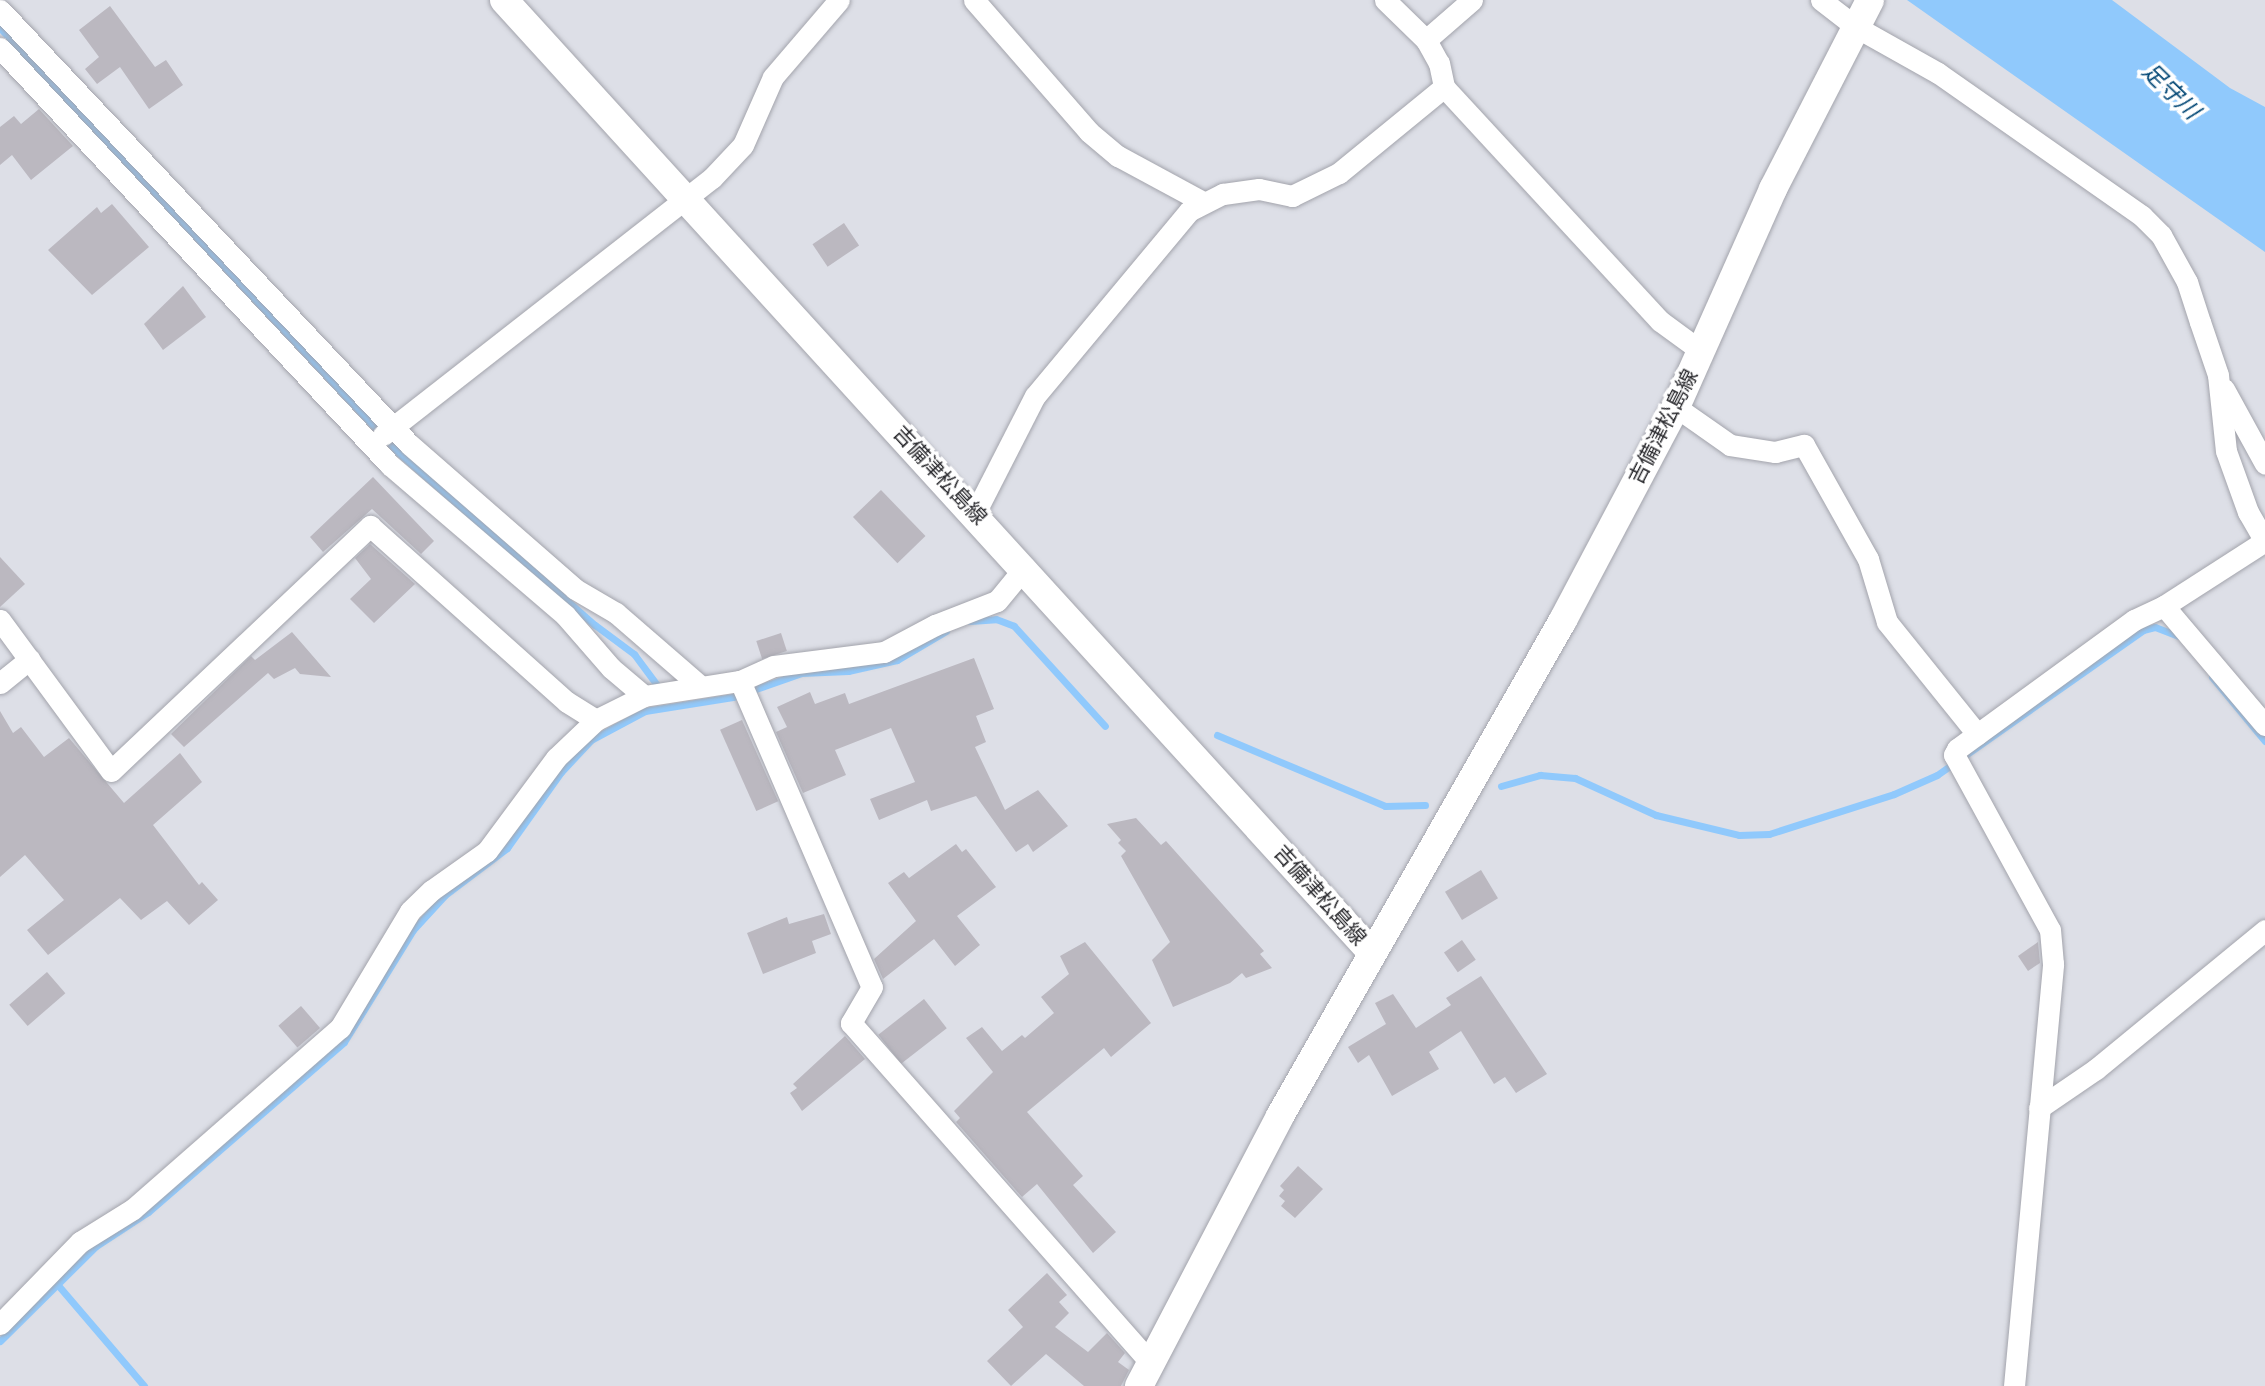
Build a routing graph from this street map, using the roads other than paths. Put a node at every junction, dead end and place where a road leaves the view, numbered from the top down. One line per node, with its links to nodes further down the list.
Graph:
1 (504, 0): 12 (main road, 吉備津松島線)
2 (839, 0): 12 (street)
3 (974, 0): 13 (street)
4 (1385, 0): 9 (street)
5 (1472, 0): 9 (street)
6 (1821, 0): 8 (street)
7 (0, 10): 17 (street)
8 (1865, 11): 14 (main road, 吉備津松島線); 15 (street)
9 (1426, 40): 11 (street)
10 (0, 48): 18 (street)
11 (1444, 87): 13 (street); 14 (street)
12 (688, 200): 17 (street); 20 (main road, 吉備津松島線)
13 (1203, 202): 20 (street)
14 (1701, 351): 16 (main road, 吉備津松島線)
15 (2218, 375): 19 (street); 21 (street)
16 (1676, 407): 32 (street); 34 (main road, 吉備津松島線)
17 (393, 427): 18 (street); 27 (street)
18 (370, 445): 29 (street)
19 (2265, 464)
20 (975, 513): 22 (main road, 吉備津松島線)
21 (2265, 541): 23 (street)
22 (1025, 567): 28 (street); 34 (main road, 吉備津松島線)
23 (2164, 606): 31 (street); 32 (street)
24 (0, 620): 25 (street)
25 (30, 659): 26 (street); 30 (street)
26 (0, 683)
27 (699, 685): 28 (street); 29 (street)
28 (743, 689): 37 (street)
29 (647, 696): 30 (street)
30 (596, 720): 36 (street)
31 (2265, 725)
32 (1977, 734): 35 (street)
33 (2265, 929): 35 (street)
34 (1372, 953): 37 (main road, 吉備津松島線)
35 (2039, 1108): 38 (street)
36 (0, 1324)
37 (1145, 1374)
38 (2014, 1386)

